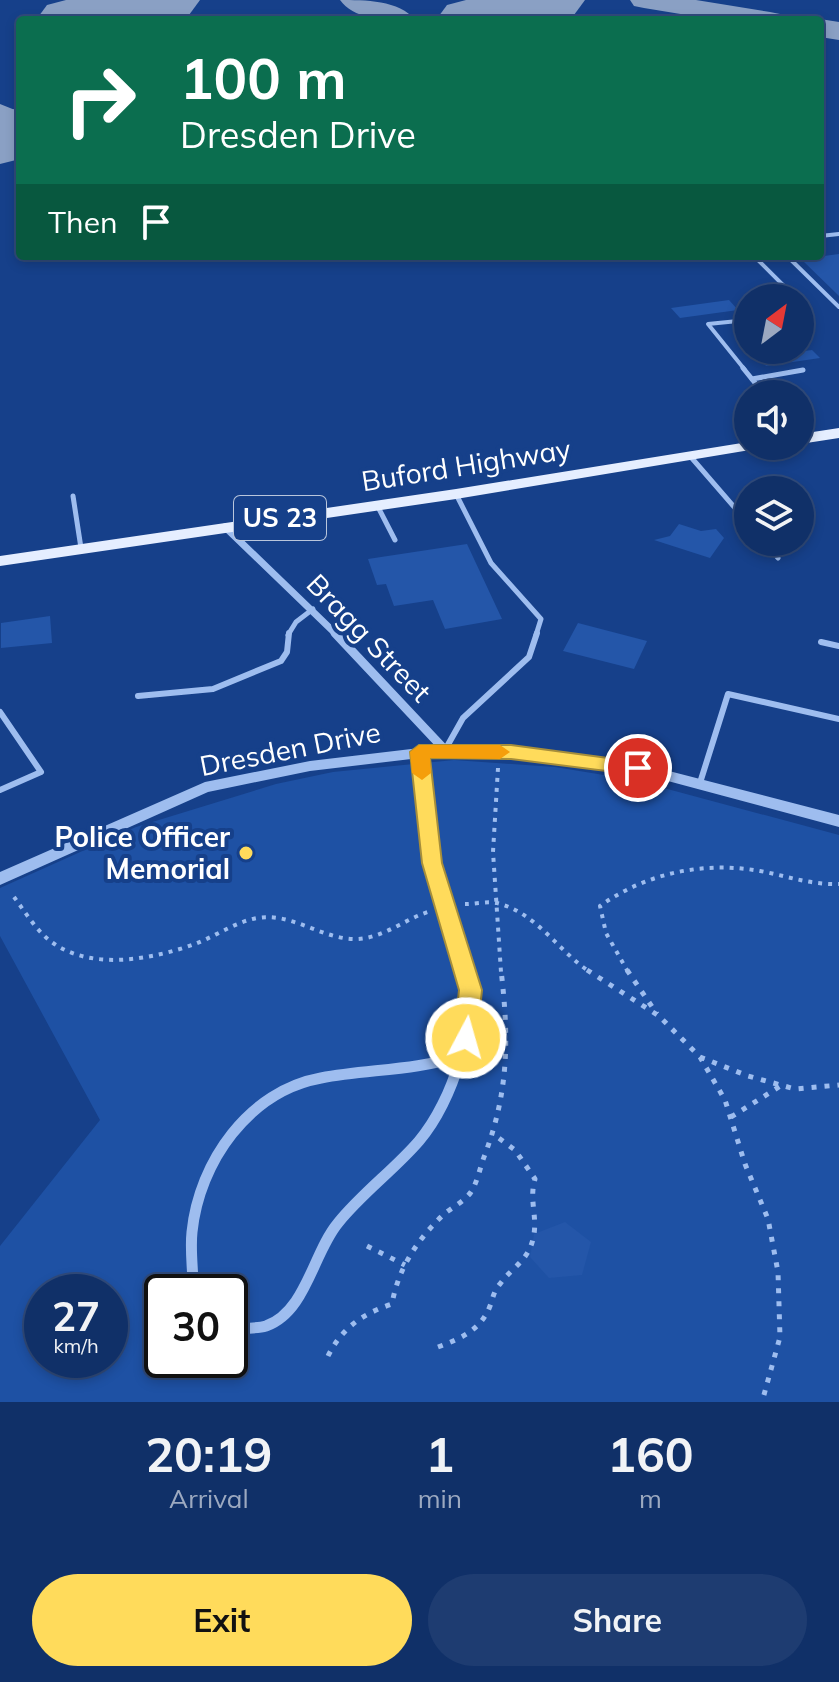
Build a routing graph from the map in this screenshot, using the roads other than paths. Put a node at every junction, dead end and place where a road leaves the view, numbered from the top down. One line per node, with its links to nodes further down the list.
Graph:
1 (758, 260): 3 (lane)
2 (791, 260): 4 (lane)
3 (782, 284)
4 (839, 307)
5 (734, 321): 6 (lane)
6 (734, 356)
7 (740, 364): 9 (lane)
8 (803, 370): 9 (lane)
9 (752, 379)
10 (839, 433): 11 (main road)
11 (814, 436)
12 (734, 449): 13 (main road, Buford Highway / US 23)
13 (690, 456): 14 (main road, Buford Highway / US 23); 17 (lane)
14 (456, 494): 16 (main road, Buford Highway / US 23); 28 (lane)
15 (73, 496): 20 (lane)
16 (377, 505): 18 (main road, Buford Highway / US 23); 19 (lane)
17 (734, 507)
18 (225, 526): 20 (main road, Buford Highway / US 23); 22 (street, Bragg Street)
19 (395, 540)
20 (81, 548): 21 (main road, Buford Highway / US 23)
21 (0, 561)
22 (313, 609): 25 (lane); 28 (street, Bragg Street)
23 (821, 642): 24 (lane)
24 (839, 646)
25 (138, 696)
26 (0, 712): 31 (lane)
27 (839, 719): 30 (lane)
28 (445, 750): 29 (street, Dresden Drive); 30 (street, Dresden Drive)
29 (419, 752): 33 (street, Dresden Drive); 34 (street)
30 (699, 786): 32 (street, Dresden Drive)
31 (0, 790)
32 (839, 821)
33 (0, 879)
34 (460, 1056): 35 (street); 36 (street)
35 (193, 1274)
36 (248, 1328)

